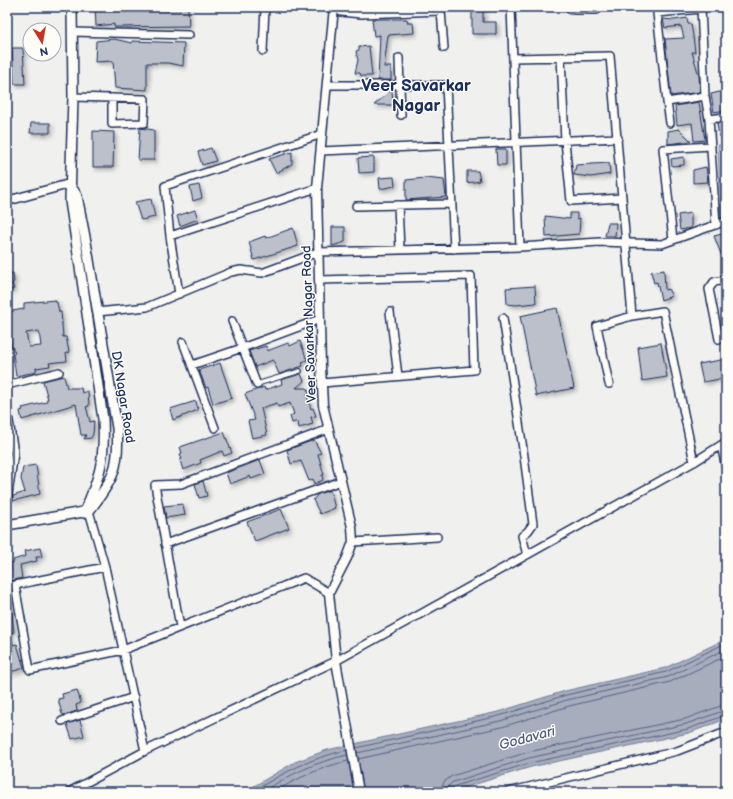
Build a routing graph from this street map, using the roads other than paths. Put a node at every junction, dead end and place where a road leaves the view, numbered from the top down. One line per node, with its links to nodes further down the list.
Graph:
1 (72, 7): 9 (main road)
2 (265, 7): 12 (street)
3 (335, 7): 7 (street); 16 (street, Veer Savarkar Nagar Road)
4 (511, 7): 15 (street)
5 (571, 7): 8 (street)
6 (701, 8): 18 (street); 21 (street)
7 (441, 9): 11 (street)
8 (597, 10)
9 (72, 32): 10 (street); 19 (main road)
10 (189, 35)
11 (444, 48)
12 (263, 51)
13 (561, 57): 15 (street); 27 (street); 28 (street)
14 (399, 58): 17 (street)
15 (513, 58): 29 (street)
16 (326, 85): 17 (street); 26 (street, Veer Savarkar Nagar Road)
17 (400, 85): 22 (street); 30 (street)
18 (705, 96): 21 (street); 24 (street)
19 (73, 97): 20 (street); 33 (main road)
20 (112, 98): 20 (street)
21 (667, 102): 25 (street)
22 (401, 115)
23 (726, 117): 24 (street)
24 (709, 119): 31 (street)
25 (670, 123)
26 (322, 134): 32 (street, Veer Savarkar Nagar Road); 42 (street)
27 (618, 138): 28 (street); 35 (street)
28 (566, 140): 29 (street); 35 (street)
29 (516, 142): 30 (street); 45 (street)
30 (449, 145): 32 (street); 37 (street)
31 (710, 146): 41 (street); 43 (street)
32 (320, 151): 34 (street, Veer Savarkar Nagar Road)
33 (69, 184): 36 (street); 52 (main road, DK Nagar Road); 77 (main road, DK Nagar Road)
34 (317, 188): 42 (street); 48 (street, Veer Savarkar Nagar Road)
35 (622, 198): 44 (street)
36 (7, 201)
37 (452, 204): 38 (street); 46 (street)
38 (398, 205): 39 (street); 47 (street)
39 (356, 206)
40 (726, 221): 41 (street)
41 (716, 225): 43 (street)
42 (170, 236): 51 (street)
43 (673, 240): 44 (street)
44 (626, 243): 45 (street); 54 (street)
45 (520, 247): 46 (street)
46 (454, 249): 47 (street)
47 (400, 250): 48 (street)
48 (318, 252): 49 (street, Veer Savarkar Nagar Road); 51 (street)
49 (319, 280): 56 (street, Veer Savarkar Nagar Road); 64 (street)
50 (726, 280): 58 (street)
51 (178, 294): 52 (street)
52 (97, 312): 77 (main road, DK Nagar Road)
53 (390, 312): 64 (street)
54 (632, 316): 66 (street); 73 (street)
55 (503, 318): 82 (street)
56 (320, 319): 60 (street); 65 (street, Veer Savarkar Nagar Road)
57 (232, 321): 60 (street)
58 (719, 339)
59 (183, 342): 61 (street)
60 (242, 348): 61 (street); 68 (street)
61 (192, 365): 70 (street)
62 (300, 371): 68 (lane)
63 (59, 372): 67 (street)
64 (398, 376): 65 (street)
65 (322, 383): 71 (street, Veer Savarkar Nagar Road)
66 (609, 384)
67 (7, 385)
68 (256, 385)
69 (7, 408): 76 (street)
70 (215, 428)
71 (329, 429): 75 (street, Veer Savarkar Nagar Road); 81 (street)
72 (723, 443): 73 (street); 74 (street)
73 (694, 462): 82 (street)
74 (726, 468)
75 (341, 481): 80 (street, Veer Savarkar Nagar Road); 81 (street)
76 (7, 501)
77 (86, 512): 78 (main road); 83 (street)
78 (7, 526)
79 (437, 537): 80 (street)
80 (353, 542): 84 (street, Veer Savarkar Nagar Road)
81 (165, 544): 85 (street)
82 (527, 555): 87 (street)
83 (105, 567): 86 (street); 86 (street)
84 (330, 592): 85 (street); 87 (street)
85 (180, 627): 86 (street)
86 (123, 650): 88 (street)
87 (336, 661): 91 (street); 93 (street)
88 (134, 698): 89 (street); 91 (street)
89 (62, 721)
90 (726, 732): 94 (street)
91 (145, 751): 92 (street)
92 (69, 792)
93 (359, 792)
94 (508, 792)

